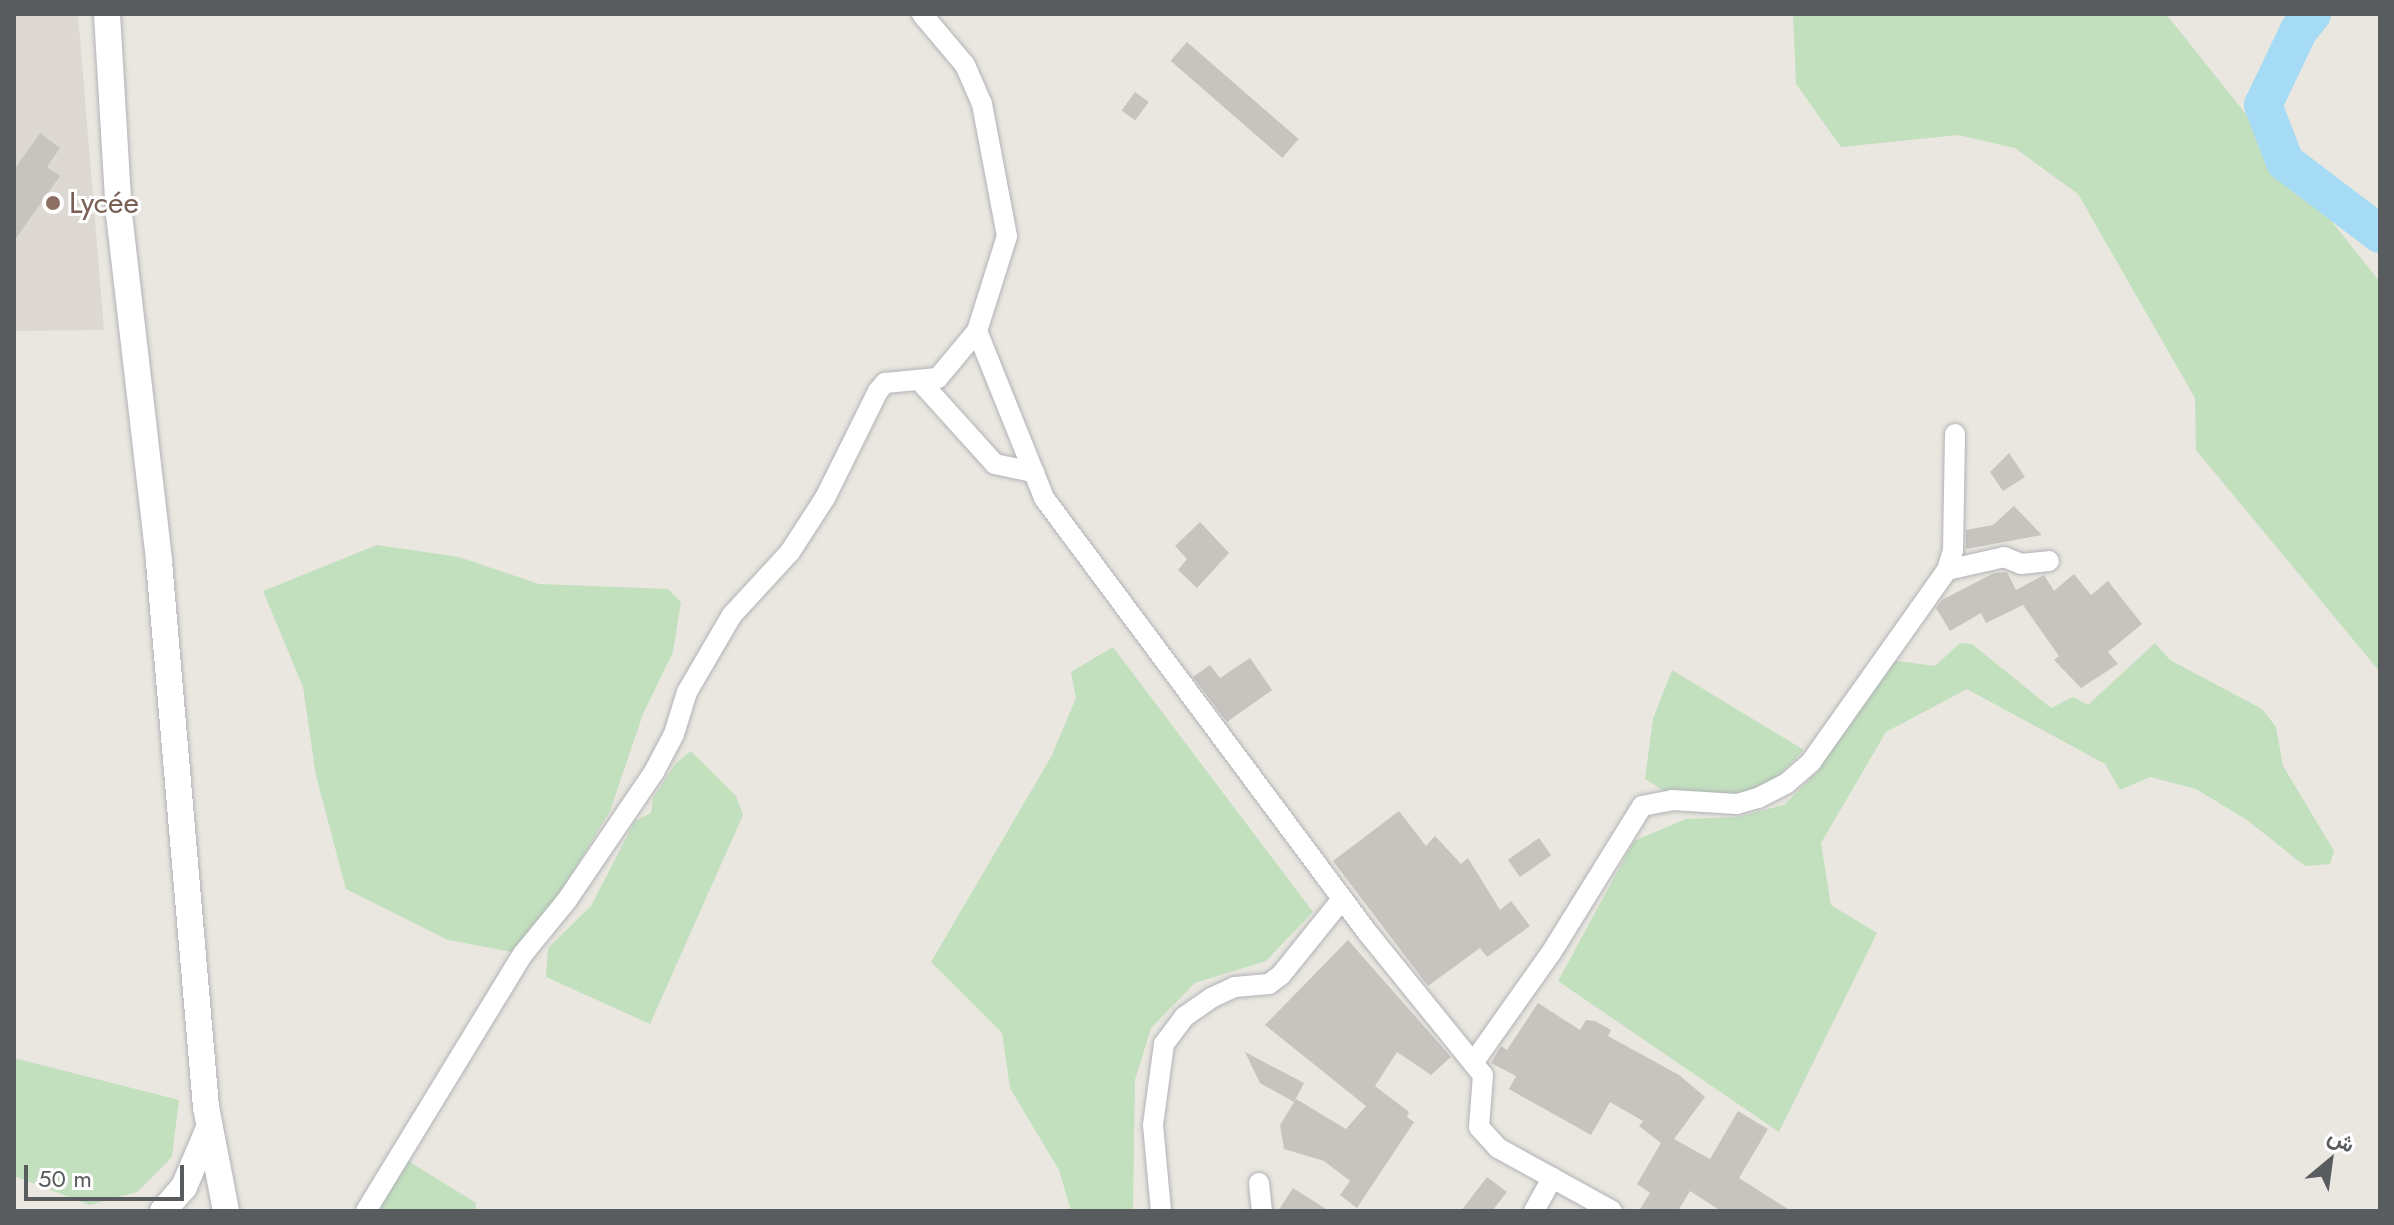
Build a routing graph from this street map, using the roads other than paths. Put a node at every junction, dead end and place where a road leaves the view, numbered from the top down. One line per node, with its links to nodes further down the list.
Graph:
1 (107, 14): 11 (main road)
2 (922, 14): 3 (street)
3 (977, 331): 4 (street); 6 (street)
4 (919, 380): 6 (street); 17 (street)
5 (1955, 434): 8 (street)
6 (1034, 472): 9 (street)
7 (2049, 561): 8 (street)
8 (1947, 570): 10 (street)
9 (1342, 899): 10 (street); 18 (street)
10 (1473, 1063): 12 (street)
11 (209, 1128): 14 (main road); 15 (main road)
12 (1552, 1178): 20 (street); 21 (street)
13 (1259, 1183): 19 (street)
14 (216, 1198): 16 (main road)
15 (163, 1211)
16 (226, 1211)
17 (366, 1211)
18 (1161, 1211)
19 (1262, 1211)
20 (1534, 1211)
21 (1612, 1211)

